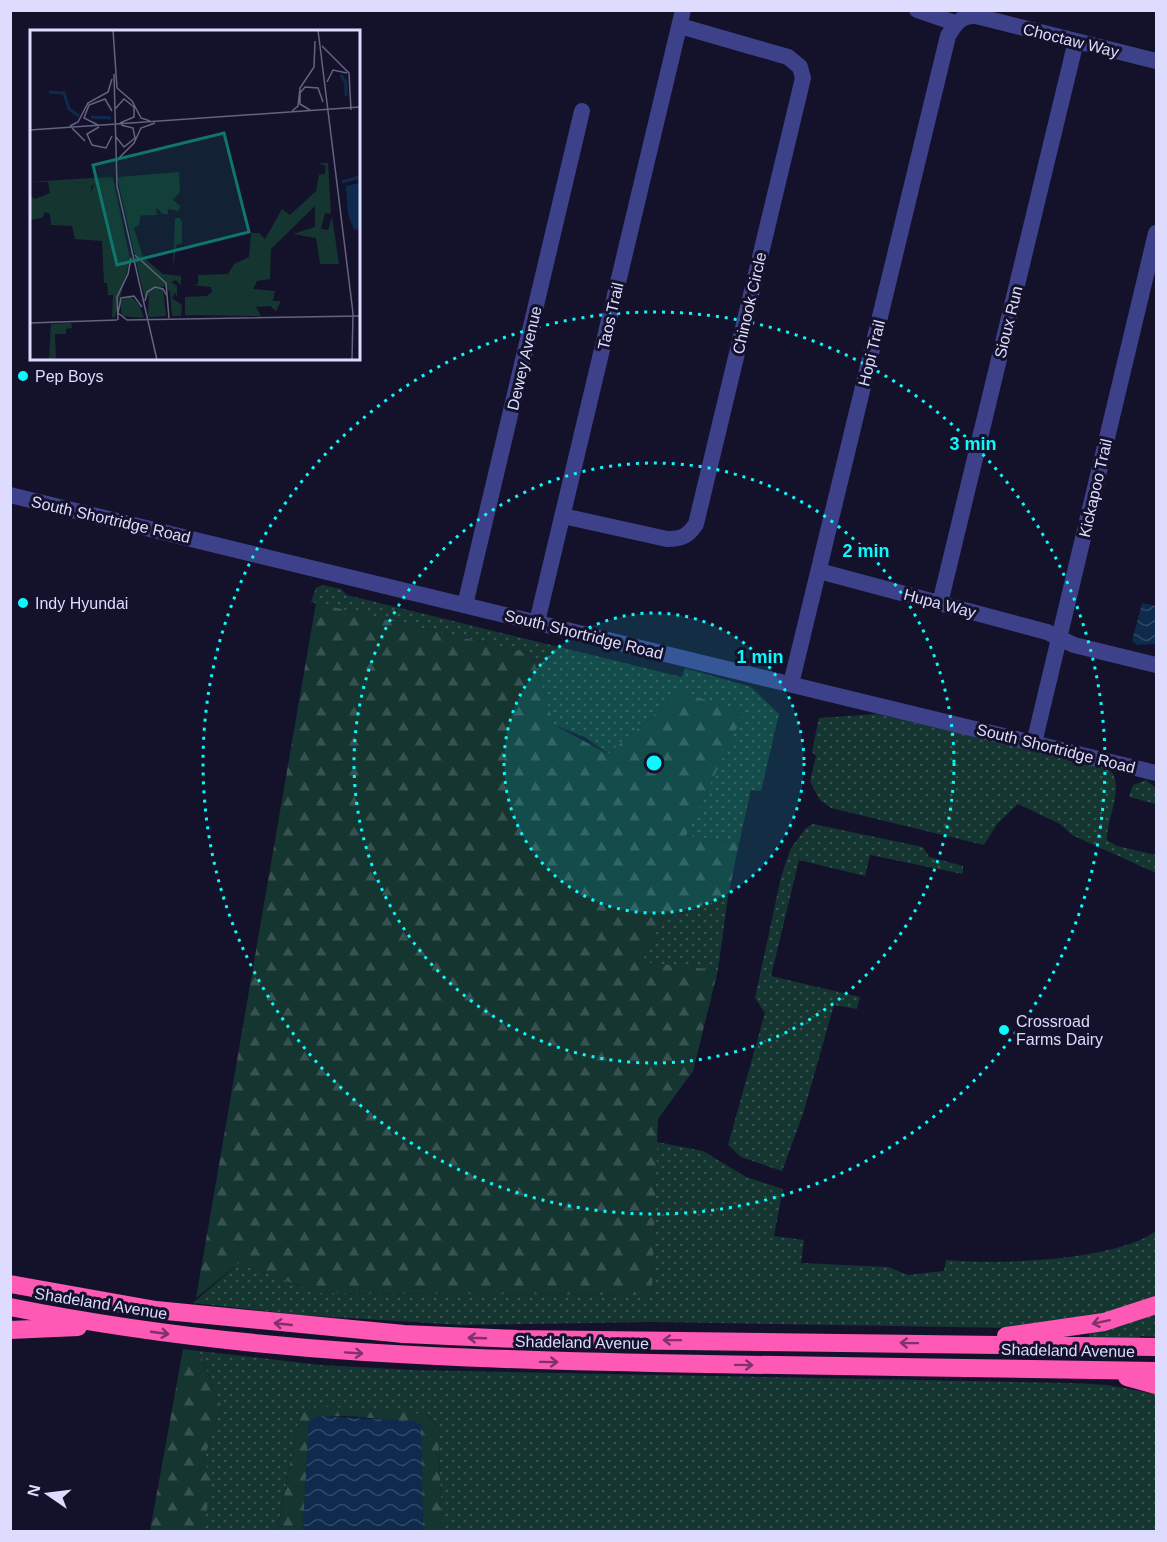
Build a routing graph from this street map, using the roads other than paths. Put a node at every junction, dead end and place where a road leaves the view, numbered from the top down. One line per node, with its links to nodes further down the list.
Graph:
1 (916, 10): 3 (street, Choctaw Way)
2 (682, 18): 9 (street, Taos Trail); 9 (street, Chinook Circle)
3 (955, 23): 4 (street, Choctaw Way); 10 (street, Hopi Trail)
4 (1076, 40): 5 (street, Choctaw Way); 11 (street, Sioux Run)
5 (1156, 62)
6 (582, 111): 12 (street, Dewey Avenue)
7 (1156, 233): 14 (street, Kickapoo Trail)
8 (10, 495): 12 (street, South Shortridge Road)
9 (562, 516): 13 (street, Taos Trail)
10 (819, 571): 11 (street, Hupa Way); 16 (street, Hopi Trail)
11 (940, 603): 14 (street, Hupa Way)
12 (465, 605): 13 (street, South Shortridge Road)
13 (537, 622): 16 (street, South Shortridge Road)
14 (1059, 638): 15 (street, Hupa Way); 17 (street, Kickapoo Trail)
15 (1156, 665)
16 (791, 684): 17 (street, South Shortridge Road)
17 (1034, 742): 18 (street, South Shortridge Road)
18 (1156, 774)
19 (10, 1270): 21 (highway)
20 (10, 1284): 21 (highway, Shadeland Avenue)
21 (66, 1295): 26 (highway, Shadeland Avenue, one-way to 21)
22 (1156, 1305): 26 (highway, one-way to 26)
23 (10, 1307): 24 (highway, Shadeland Avenue)
24 (102, 1325): 25 (highway); 28 (highway, Shadeland Avenue, one-way to 28)
25 (10, 1330)
26 (944, 1344): 27 (highway, Shadeland Avenue)
27 (1156, 1347)
28 (1108, 1370): 29 (highway, Shadeland Avenue); 30 (highway)
29 (1156, 1371)
30 (1156, 1385)

